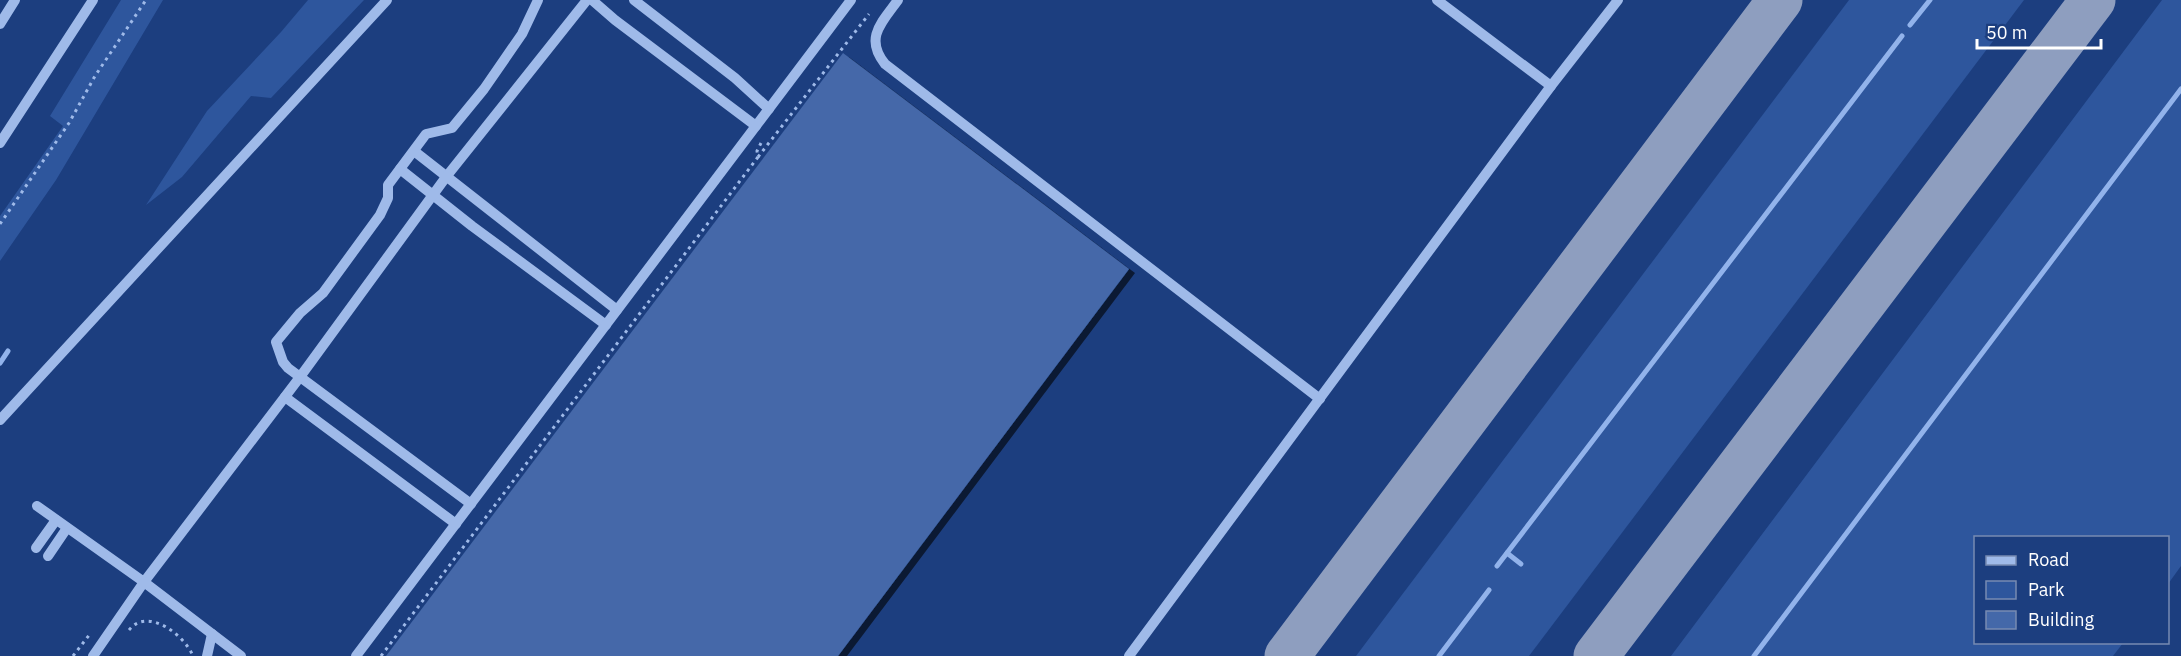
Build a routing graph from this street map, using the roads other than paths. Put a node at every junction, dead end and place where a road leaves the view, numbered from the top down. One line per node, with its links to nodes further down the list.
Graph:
1 (15, 0): 12 (street)
2 (93, 0): 16 (street)
3 (387, 0): 26 (street)
4 (538, 0): 17 (street)
5 (586, 0): 19 (street)
6 (592, 0): 15 (street)
7 (634, 0): 14 (street)
8 (851, 0): 14 (street)
9 (898, 0): 25 (street)
10 (1437, 0): 13 (street)
11 (1618, 0): 13 (street)
12 (0, 24)
13 (1551, 86): 25 (street)
14 (769, 109): 15 (street)
15 (756, 126): 21 (street)
16 (0, 143)
17 (414, 151): 18 (street); 19 (street)
18 (400, 169): 20 (street); 23 (street)
19 (446, 177): 20 (street); 21 (street)
20 (433, 195): 22 (street); 23 (street)
21 (617, 310): 22 (street)
22 (606, 325): 27 (street)
23 (300, 376): 24 (street); 27 (street)
24 (285, 397): 30 (street); 34 (street)
25 (1320, 399): 40 (street)
26 (0, 420)
27 (471, 504): 30 (street)
28 (37, 506): 29 (street)
29 (56, 520): 31 (street); 32 (street)
30 (456, 524): 39 (street)
31 (67, 528): 33 (street); 34 (street)
32 (36, 548)
33 (48, 556)
34 (144, 582): 35 (street); 36 (street)
35 (212, 634): 37 (street); 38 (street)
36 (93, 656)
37 (207, 656)
38 (241, 656)
39 (356, 656)
40 (1129, 656)

